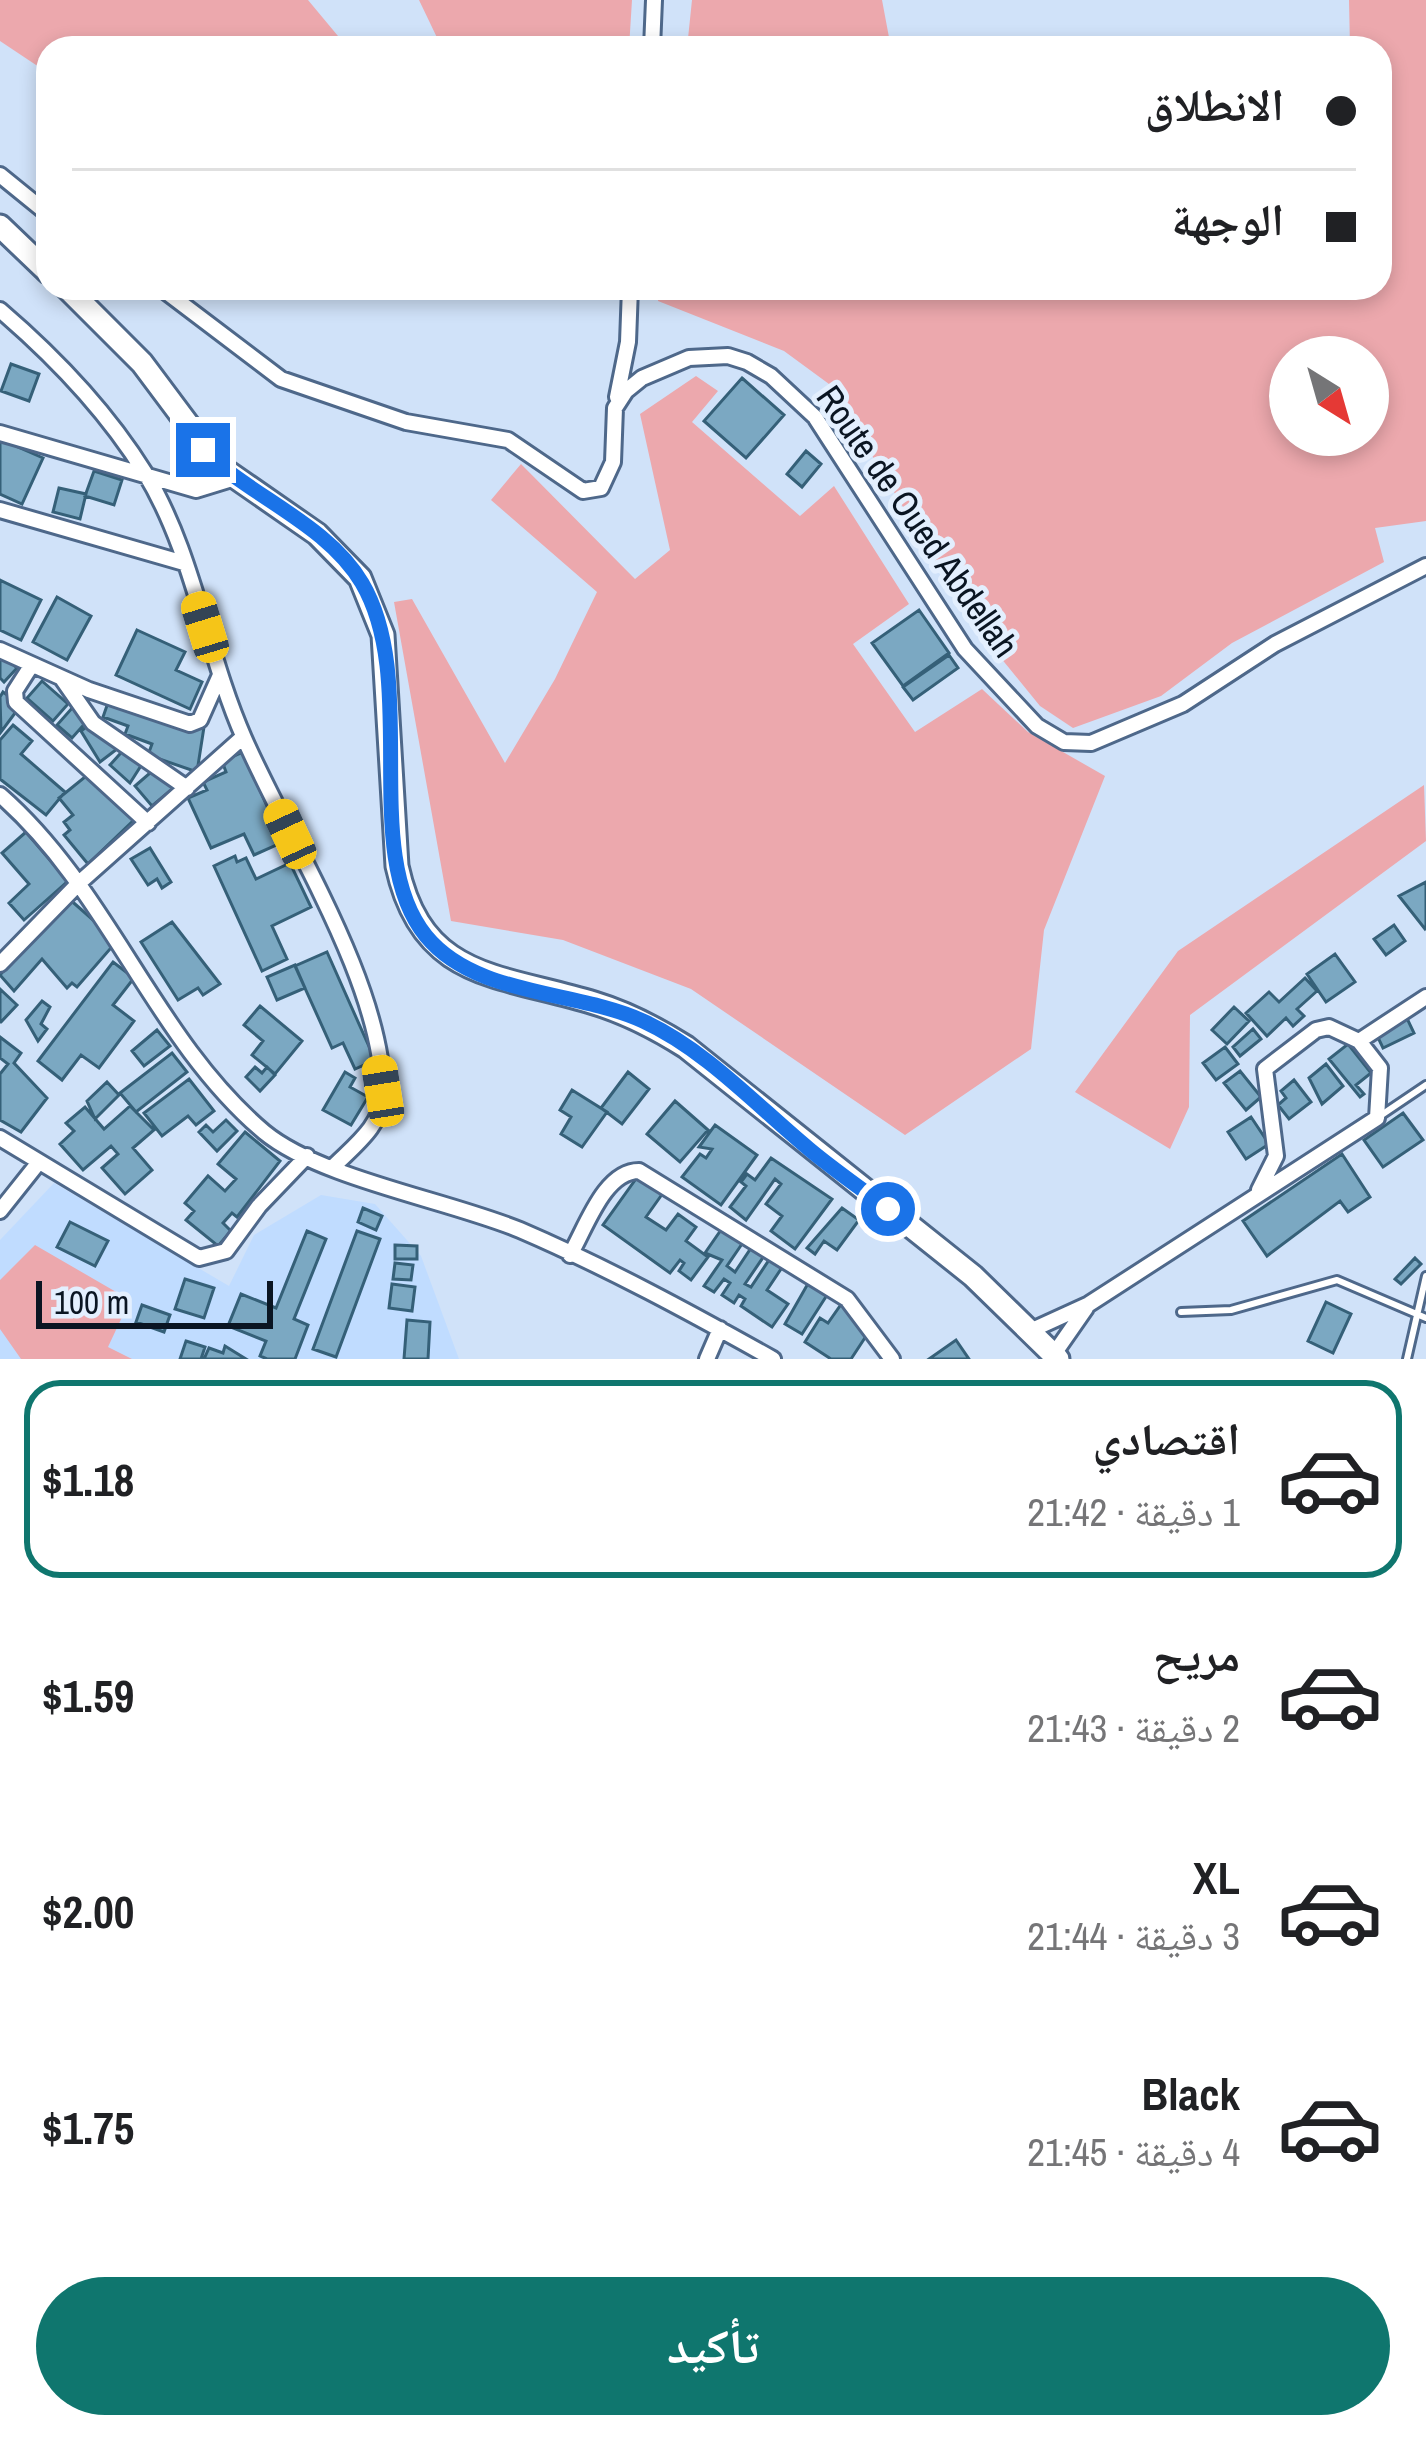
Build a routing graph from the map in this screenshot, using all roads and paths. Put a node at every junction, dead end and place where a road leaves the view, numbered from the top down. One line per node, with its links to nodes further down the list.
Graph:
1 (654, 0): 2 (street)
2 (652, 36)
3 (0, 175): 4 (street)
4 (36, 204)
5 (0, 226): 6 (main road)
6 (36, 260)
7 (79, 300): 14 (main road)
8 (177, 300): 11 (street)
9 (630, 300): 11 (street)
10 (0, 310): 13 (street)
11 (615, 408): 17 (street, Route de Oued Abdellah)
12 (0, 433): 13 (street)
13 (145, 473): 14 (street); 16 (street)
14 (235, 478): 46 (main road)
15 (0, 510): 16 (street)
16 (184, 562): 20 (street)
17 (1426, 566)
18 (0, 650): 19 (street)
19 (31, 666): 21 (street); 25 (street)
20 (220, 675): 21 (street); 22 (street)
21 (63, 680): 23 (street)
22 (243, 737): 23 (street); 36 (street)
23 (187, 788): 25 (street)
24 (0, 795): 26 (street)
25 (148, 823): 26 (street)
26 (79, 883): 27 (street); 34 (street)
27 (0, 964)
28 (1426, 997): 29 (street)
29 (1359, 1041): 32 (street); 37 (street)
30 (1423, 1087): 31 (lane); 32 (lane)
31 (1426, 1100)
32 (1377, 1118): 37 (street)
33 (0, 1138): 35 (street)
34 (307, 1156): 35 (street); 36 (street)
35 (39, 1162): 38 (street)
36 (333, 1167): 39 (street)
37 (1255, 1196): 41 (street)
38 (0, 1211)
39 (570, 1255): 45 (street); 50 (street)
40 (1426, 1276): 43 (lane)
41 (1089, 1304): 46 (street); 47 (street)
42 (1181, 1312): 43 (lane)
43 (1414, 1317): 44 (lane); 51 (lane)
44 (1426, 1318)
45 (720, 1329): 48 (street); 49 (street)
46 (1032, 1330): 47 (main road)
47 (1056, 1356)
48 (707, 1359)
49 (773, 1359)
50 (892, 1359)
51 (1407, 1359)

